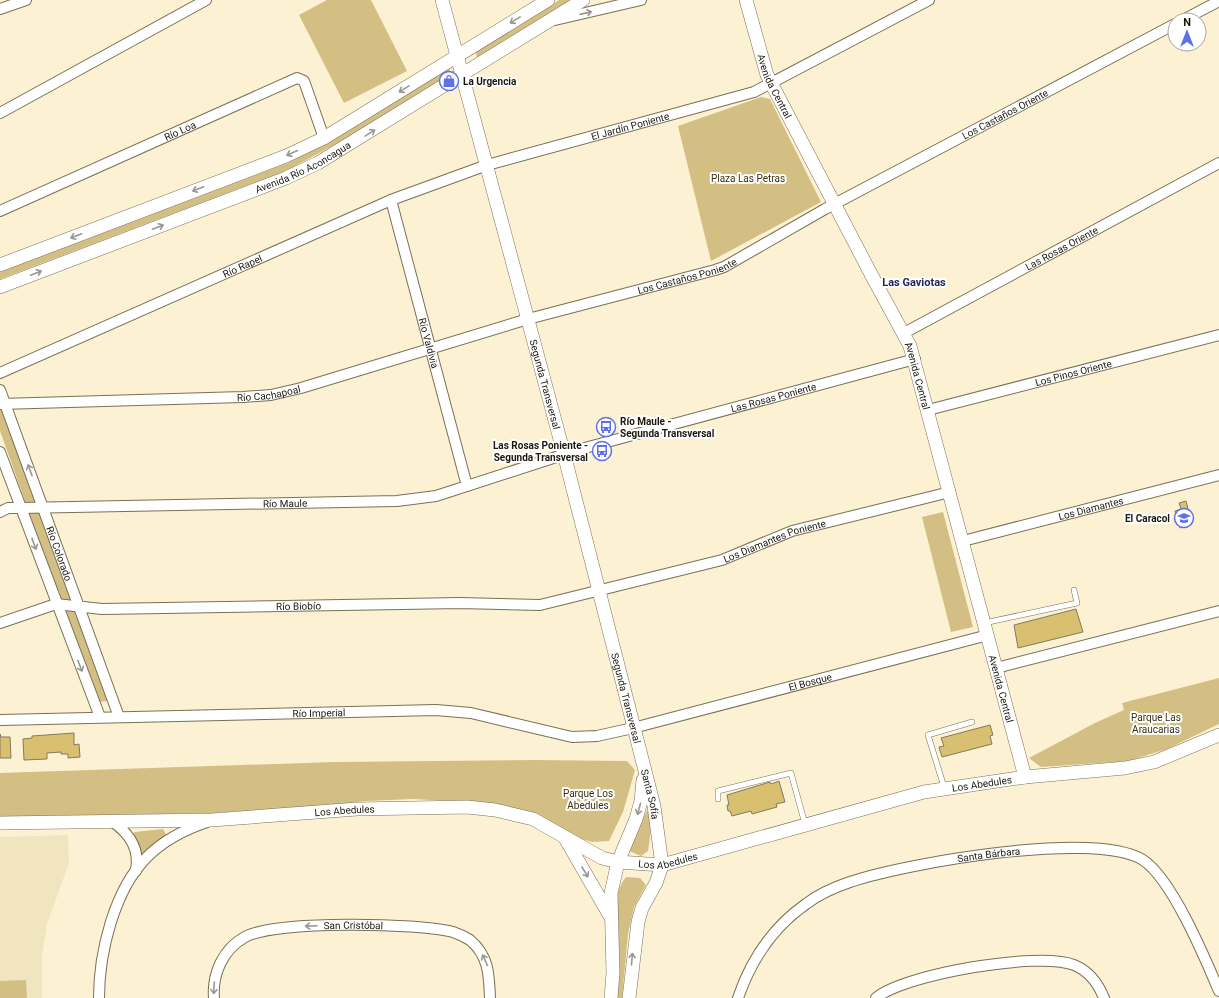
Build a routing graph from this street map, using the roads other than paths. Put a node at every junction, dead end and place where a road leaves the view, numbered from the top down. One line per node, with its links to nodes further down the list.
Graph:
1 (26, 0): 10 (street)
2 (206, 0): 17 (street)
3 (442, 0): 14 (street, Segunda Transversal)
4 (548, 0): 14 (street, Avenida Río Aconcagua, one-way to 14)
5 (583, 0): 12 (street, Avenida Río Aconcagua)
6 (641, 0): 12 (street, one-way to 6)
7 (746, 0): 16 (street, Avenida Central)
8 (929, 0): 16 (street, El Jardín Poniente)
9 (1219, 1): 11 (street)
10 (0, 9)
11 (1198, 12)
12 (548, 22): 15 (street, Avenida Río Aconcagua)
13 (1167, 28): 22 (street, Los Castaños Oriente)
14 (458, 56): 15 (street, Segunda Transversal); 18 (street, Avenida Río Aconcagua, one-way to 18)
15 (463, 74): 20 (street, Segunda Transversal); 25 (street, Avenida Río Aconcagua, one-way to 15)
16 (771, 83): 20 (street, El Jardín Poniente); 22 (street, Avenida Central)
17 (0, 113)
18 (324, 138): 23 (street, Río Loa); 24 (street, Avenida Río Aconcagua, one-way to 24)
19 (1219, 163): 27 (street, Las Rosas Oriente)
20 (487, 165): 21 (street, Río Rapel); 26 (street, Segunda Transversal)
21 (391, 200): 29 (street, Río Valdivia); 31 (street, Río Rapel)
22 (834, 205): 26 (street, Los Castaños Poniente); 27 (street, Avenida Central)
23 (0, 211)
24 (0, 265)
25 (0, 287)
26 (528, 319): 29 (street, Río Cachapoal); 36 (street, Segunda Transversal)
27 (904, 333): 30 (street, Avenida Central)
28 (1219, 334): 34 (street, Los Pinos Oriente)
29 (430, 350): 33 (street, Río Cachapoal); 38 (street, Río Valdivia)
30 (915, 359): 34 (street, Avenida Central); 36 (street, Las Rosas Poniente)
31 (0, 373)
32 (0, 390): 33 (street, Río Colorado)
33 (3, 404): 40 (street, Río Colorado, one-way to 33)
34 (928, 410): 39 (street, Avenida Central)
35 (0, 452): 41 (street)
36 (564, 454): 38 (street, Río Maule); 45 (street, Segunda Transversal)
37 (1219, 475): 43 (street, Los Diamantes)
38 (467, 486): 40 (street, Río Maule)
39 (950, 492): 43 (street, Avenida Central); 45 (street, Los Diamantes Poniente)
40 (43, 507): 41 (street, Río Maule); 47 (street, Río Colorado)
41 (20, 508): 42 (street, Río Maule); 46 (street, one-way to 46)
42 (0, 512)
43 (963, 540): 50 (street, Avenida Central)
44 (1074, 590): 50 (lane)
45 (598, 592): 47 (street, Río Biobío); 56 (street, Segunda Transversal)
46 (56, 604): 47 (street, Río Biobío); 49 (street, Río Biobío); 52 (street, one-way to 52)
47 (80, 606): 53 (street, Río Colorado)
48 (1219, 611): 51 (street)
49 (0, 623)
50 (986, 629): 51 (street, Avenida Central); 56 (street, El Bosque)
51 (996, 668): 59 (street, Avenida Central)
52 (100, 717): 53 (street, Río Imperial); 54 (street, Río Imperial)
53 (119, 717): 56 (street, Río Imperial)
54 (0, 720)
55 (972, 722): 60 (lane)
56 (633, 728): 58 (street, Segunda Transversal)
57 (1219, 736): 59 (street, Los Abedules)
58 (644, 770): 67 (street, Santa Sofía, one-way to 67); 68 (street, Santa Sofía)
59 (1025, 777): 60 (street, Los Abedules)
60 (945, 788): 65 (street, Los Abedules)
61 (718, 799): 65 (lane)
62 (212, 820): 63 (street, Los Abedules); 66 (street, Los Abedules); 69 (street)
63 (113, 822): 64 (street, Los Abedules); 69 (street)
64 (0, 823)
65 (805, 824): 68 (street, Los Abedules)
66 (566, 838): 67 (street, Los Abedules); 70 (street, one-way to 70)
67 (618, 862): 68 (street, Los Abedules); 70 (street, Santa Sofía)
68 (662, 865): 76 (street, Santa Sofía, one-way to 68)
69 (136, 871): 72 (street)
70 (611, 918): 75 (street, Santa Sofía)
71 (1219, 991): 77 (street, Santa Bárbara)
72 (99, 998)
73 (214, 998): 74 (street, San Cristóbal, one-way to 73)
74 (490, 998)
75 (611, 998)
76 (629, 998)
77 (738, 998)
78 (876, 998): 79 (street)
79 (1104, 998)

